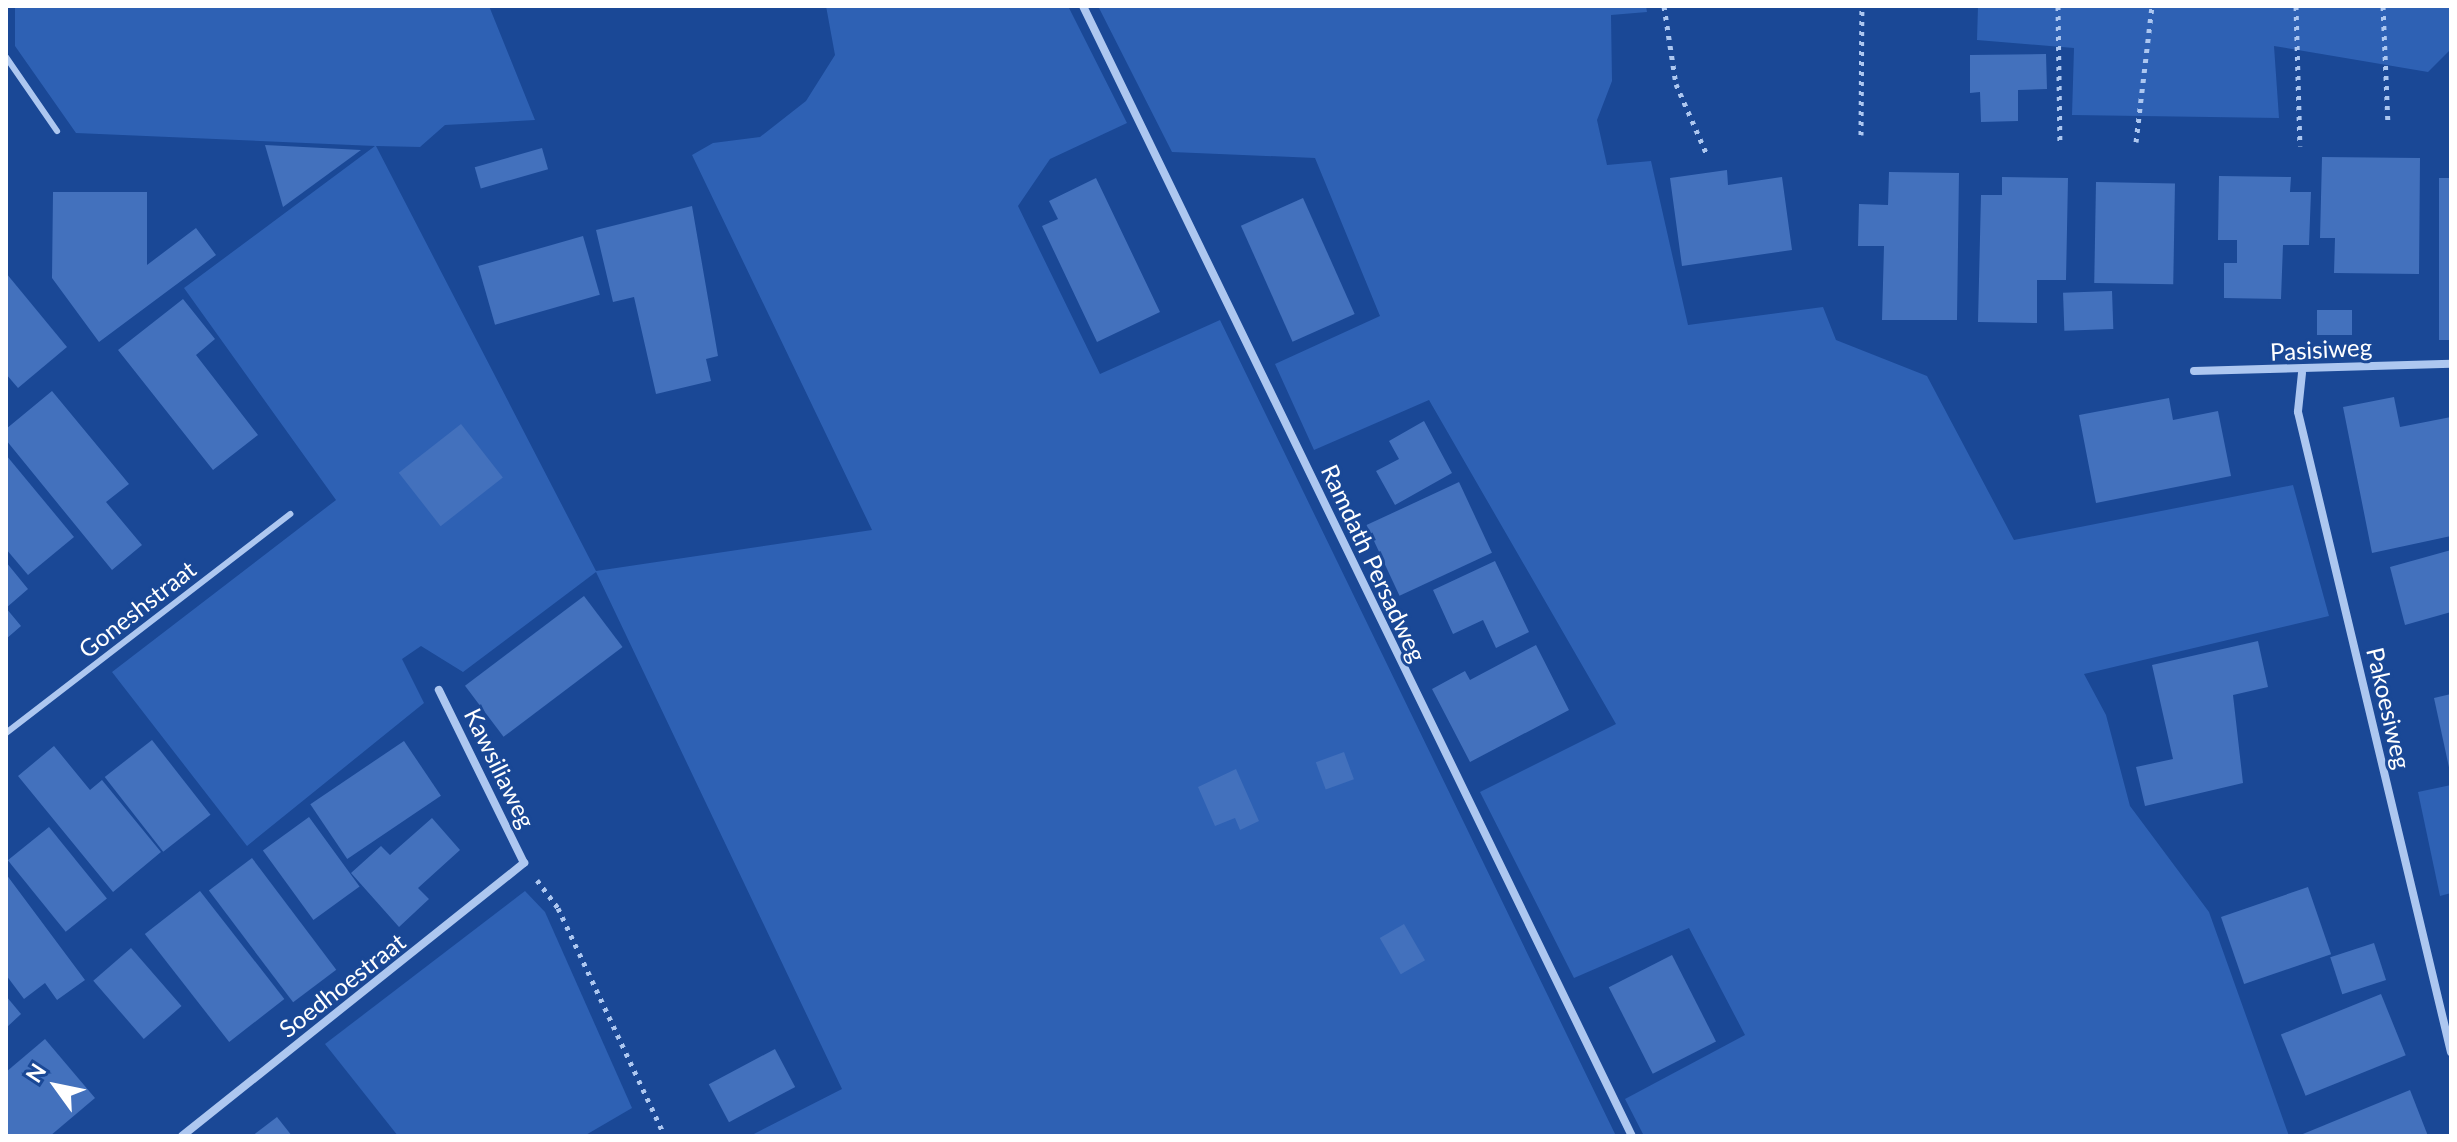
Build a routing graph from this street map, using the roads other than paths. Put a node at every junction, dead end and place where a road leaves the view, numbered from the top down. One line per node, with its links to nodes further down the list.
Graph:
1 (1083, 6): 13 (street, Ramdath Persadweg)
2 (6, 57): 3 (lane)
3 (57, 131)
4 (2451, 364): 6 (street, Pasisiweg)
5 (2194, 371): 6 (street, Pasisiweg)
6 (2302, 373): 11 (street, Pakoesiweg)
7 (290, 514): 9 (lane, Goneshstraat)
8 (439, 690): 10 (street, Kawsiliaweg)
9 (6, 733)
10 (524, 863): 12 (street, Soedhoestraat)
11 (2451, 1052)
12 (182, 1136)
13 (1632, 1136)

